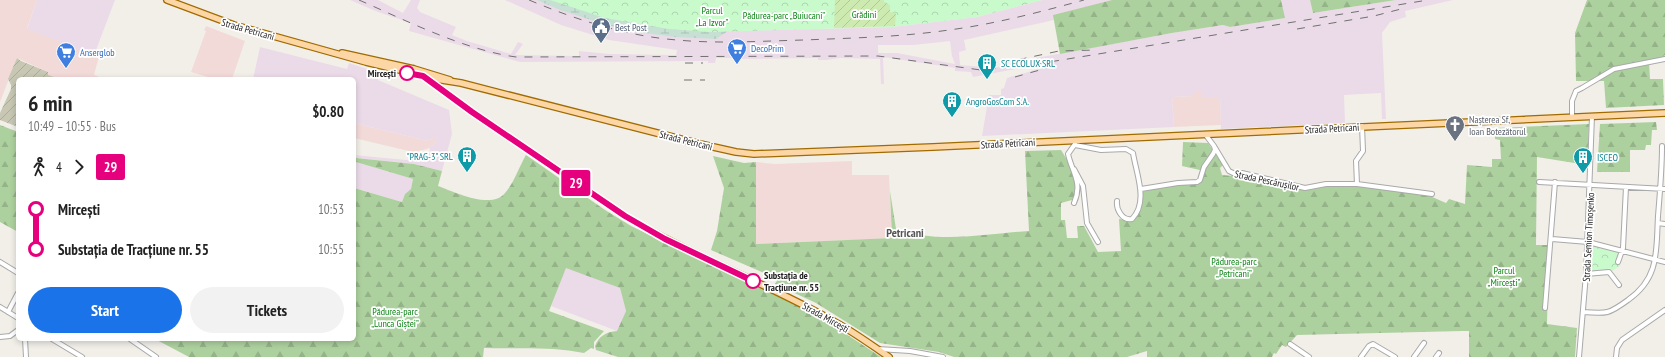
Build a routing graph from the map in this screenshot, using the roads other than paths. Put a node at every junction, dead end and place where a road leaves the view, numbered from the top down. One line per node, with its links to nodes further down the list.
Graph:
1 (167, 0): 2 (main road, Strada Petricani)
2 (332, 52): 4 (main road, Strada Petricani); 5 (main road, Strada Petricani)
3 (1665, 59): 9 (street)
4 (414, 69): 5 (main road, Strada Mircești); 6 (main road, Strada Petricani)
5 (423, 76): 6 (main road, Strada Petricani); 54 (main road, Strada Mircești)
6 (454, 81): 12 (main road, Strada Petricani)
7 (1665, 113): 8 (main road, Strada Petricani)
8 (1592, 116): 9 (main road, Strada Petricani); 20 (street, Strada Semion Timoșenko)
9 (1572, 117): 10 (main road, Strada Petricani)
10 (1362, 126): 11 (main road, Strada Petricani); 19 (street)
11 (1204, 134): 12 (main road, Strada Petricani); 13 (street, Strada Pescărușilor)
12 (1075, 142): 16 (street); 22 (street)
13 (1214, 146): 19 (street, Strada Pescărușilor); 22 (street)
14 (1662, 146): 15 (street)
15 (1663, 155): 23 (street)
16 (1074, 169): 26 (street); 30 (street)
17 (1539, 182): 18 (street)
18 (1555, 182): 20 (street); 29 (street)
19 (1357, 184): 24 (street, Strada Pescărușilor)
20 (1590, 184): 21 (street); 31 (street, Strada Semion Timoșenko)
21 (1626, 187): 23 (street); 32 (street)
22 (1141, 188): 25 (street)
23 (1663, 189): 27 (street)
24 (1432, 194)
25 (1117, 201)
26 (1074, 203)
27 (1658, 223): 28 (street); 33 (street)
28 (1665, 224)
29 (1552, 239): 31 (street); 42 (street)
30 (1098, 242)
31 (1588, 242): 32 (street); 38 (street, Strada Semion Timoșenko)
32 (1621, 251): 33 (street); 35 (street)
33 (1654, 259): 36 (street); 45 (street)
34 (0, 262): 37 (street)
35 (1618, 262)
36 (1665, 262)
37 (16, 272)
38 (1586, 274): 39 (street); 45 (street, Strada Semion Timoșenko)
39 (1619, 285)
40 (16, 297): 44 (street)
41 (0, 307): 44 (street)
42 (1545, 308)
43 (1665, 310): 69 (street)
44 (8, 312): 46 (street)
45 (1583, 312): 68 (street, Strada Semion Timoșenko)
46 (16, 317)
47 (16, 332): 48 (street)
48 (0, 337)
49 (25, 341): 57 (street)
50 (55, 341): 58 (street)
51 (133, 341): 55 (street)
52 (1424, 343): 66 (street)
53 (1290, 344): 63 (street)
54 (877, 349): 61 (main road, Strada Mircești); 62 (street)
55 (149, 352): 59 (street); 60 (street)
56 (1439, 353): 67 (street)
57 (26, 357)
58 (82, 357)
59 (146, 357)
60 (156, 357)
61 (889, 357)
62 (943, 357)
63 (1309, 357)
64 (1361, 357): 65 (street)
65 (1395, 357)
66 (1414, 357)
67 (1436, 357)
68 (1579, 357)
69 (1616, 357)

